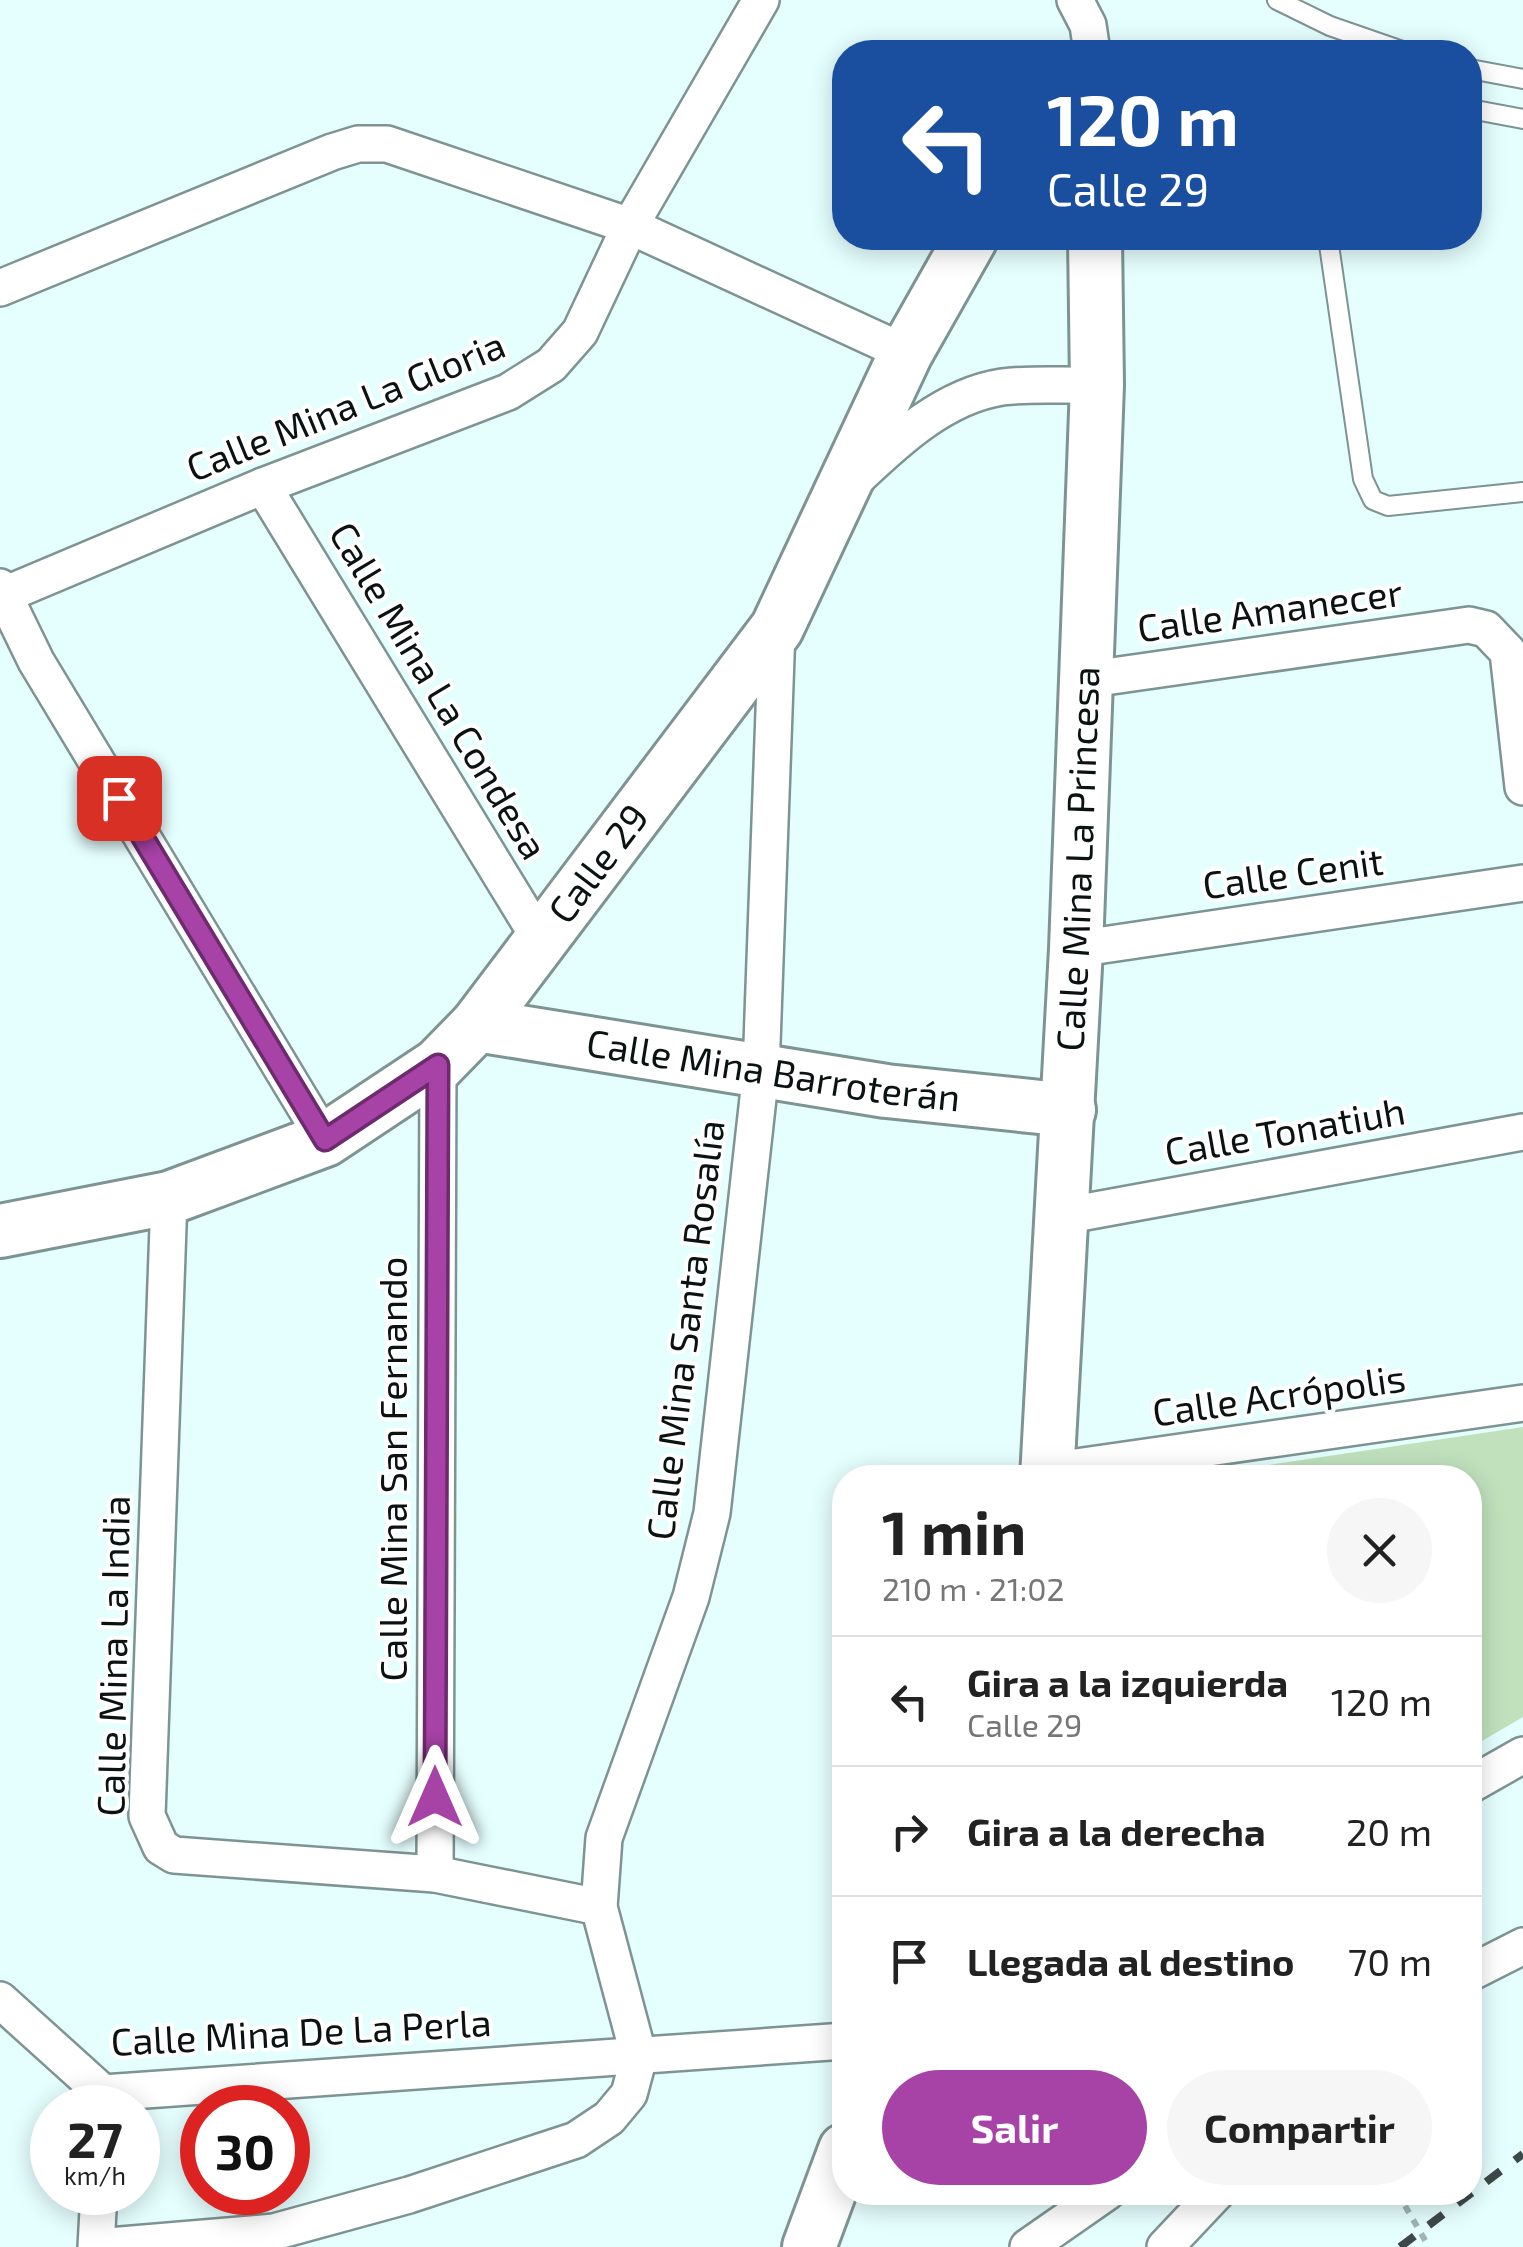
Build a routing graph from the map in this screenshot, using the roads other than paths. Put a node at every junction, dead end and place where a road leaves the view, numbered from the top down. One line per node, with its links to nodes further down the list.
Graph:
1 (761, 0): 10 (street, Calle Mina La Gloria)
2 (1075, 0): 4 (street)
3 (1276, 0): 5 (lane)
4 (1090, 40)
5 (1370, 40)
6 (1482, 71): 7 (lane)
7 (1523, 79)
8 (1482, 111): 9 (lane)
9 (1523, 119)
10 (630, 226): 14 (street); 15 (street); 17 (street, Calle Mina La Gloria)
11 (965, 250): 15 (street, Calle 29)
12 (1095, 250): 16 (street, Calle Mina La Princesa)
13 (1330, 250): 19 (lane)
14 (0, 288)
15 (906, 353): 18 (street, Calle 29)
16 (1097, 385): 18 (street); 22 (street, Calle Mina La Princesa)
17 (263, 486): 20 (street, Calle Mina La Gloria); 25 (street, Calle Mina La Condesa)
18 (844, 491): 21 (street, Calle 29)
19 (1523, 492)
20 (2, 591): 32 (street)
21 (777, 628): 25 (street, Calle 29); 29 (street, Calle Mina Santa Rosalía)
22 (1084, 680): 23 (street, Calle Amanecer); 26 (street, Calle Mina La Princesa)
23 (1523, 787)
24 (1523, 883): 26 (street, Calle Cenit)
25 (541, 941): 27 (street, Calle 29)
26 (1076, 949): 30 (street, Calle Mina La Princesa)
27 (476, 1026): 28 (street, Calle 29); 29 (street, Calle Mina Barroterán)
28 (438, 1065): 32 (street, Calle 29); 41 (street, Calle Mina San Fernando)
29 (761, 1071): 30 (street, Calle Mina Barroterán); 42 (street, Calle Mina Santa Rosalía)
30 (1069, 1110): 34 (street, Calle Mina La Princesa)
31 (1523, 1132): 34 (street, Calle Tonatiuh)
32 (325, 1140): 33 (street, Calle 29)
33 (170, 1198): 35 (street, Calle 29); 41 (street, Calle Mina La India)
34 (1063, 1216): 37 (street, Calle Mina La Princesa)
35 (0, 1231)
36 (1523, 1403): 38 (street, Calle Acrópolis)
37 (1048, 1465)
38 (1197, 1465)
39 (1523, 1755): 40 (street)
40 (1482, 1778)
41 (435, 1874): 42 (street, Calle Mina La India)
42 (599, 1906): 47 (street)
43 (1523, 1946): 44 (street)
44 (1482, 1967)
45 (0, 2000): 48 (street, Calle Mina De La Perla)
46 (832, 2043): 47 (street)
47 (639, 2057): 49 (street, Calle Mina De La Perla); 54 (street)
48 (88, 2085)
49 (160, 2095)
50 (832, 2185): 55 (street)
51 (1067, 2205): 56 (street)
52 (1204, 2205): 57 (street)
53 (98, 2215): 54 (street)
54 (96, 2247)
55 (809, 2247)
56 (1028, 2247)
57 (1164, 2247)

